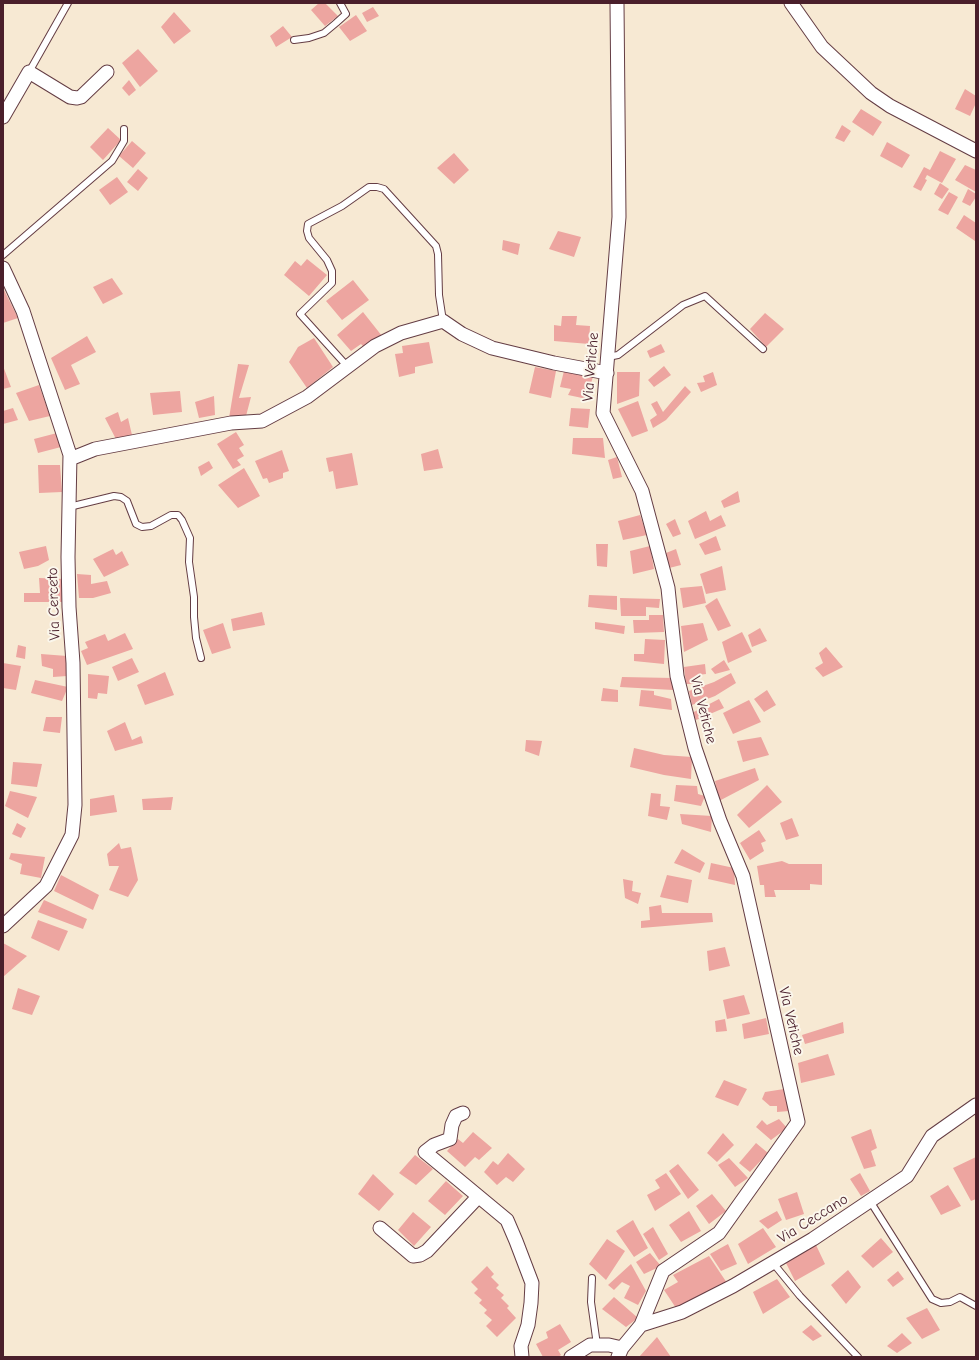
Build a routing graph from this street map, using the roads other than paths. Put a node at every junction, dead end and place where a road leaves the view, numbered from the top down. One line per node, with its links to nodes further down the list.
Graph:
1 (68, 3): 6 (lane)
2 (340, 3): 5 (lane)
3 (617, 3): 15 (street, Via Vetiche)
4 (791, 3): 10 (street)
5 (294, 40)
6 (29, 72): 7 (street); 8 (street)
7 (107, 72)
8 (3, 117)
9 (124, 129): 11 (lane)
10 (976, 151)
11 (3, 255)
12 (3, 268): 18 (street, Via Cerceto)
13 (443, 321): 16 (street); 16 (lane); 17 (street)
14 (763, 349): 15 (lane)
15 (608, 357): 17 (street, Via Vetiche)
16 (347, 366): 18 (street)
17 (607, 373): 30 (street, Via Vetiche)
18 (70, 459): 19 (street, Via Cerceto)
19 (69, 507): 20 (lane); 21 (street, Via Cerceto)
20 (201, 658)
21 (3, 926)
22 (976, 1105): 25 (street, Via Ceccano)
23 (463, 1112): 24 (street)
24 (478, 1197): 26 (street); 33 (street)
25 (870, 1201): 27 (street, Via Ceccano); 29 (lane)
26 (380, 1228)
27 (773, 1263): 30 (street, Via Ceccano); 35 (lane)
28 (592, 1278): 31 (lane)
29 (976, 1306)
30 (641, 1325): 32 (street, Via Vetiche)
31 (597, 1345): 32 (street); 34 (street)
32 (620, 1352)
33 (522, 1357)
34 (571, 1357)
35 (858, 1357)

